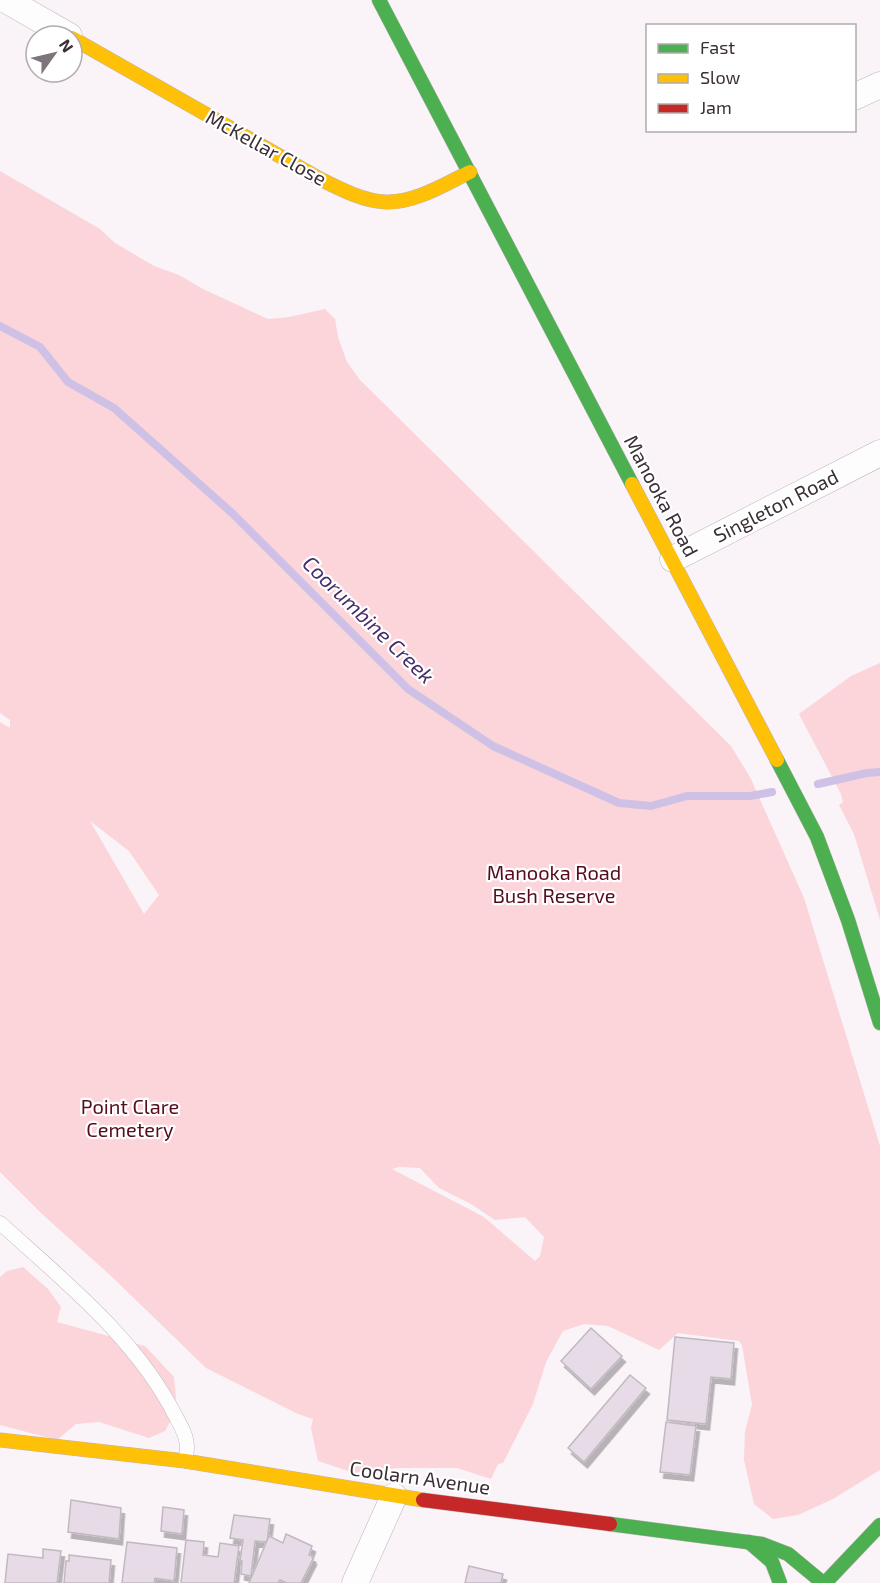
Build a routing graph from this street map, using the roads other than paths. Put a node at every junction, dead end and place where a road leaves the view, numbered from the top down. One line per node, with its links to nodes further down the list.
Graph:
1 (6, 0): 3 (street, McKellar Close)
2 (379, 0): 7 (street, Manooka Road)
3 (48, 24)
4 (84, 45): 7 (street, McKellar Close)
5 (880, 86): 6 (street)
6 (856, 97)
7 (470, 172): 9 (street, Manooka Road)
8 (880, 453): 9 (street, Singleton Road)
9 (673, 559): 10 (street, Manooka Road)
10 (880, 1023)
11 (0, 1223): 13 (lane)
12 (0, 1440): 13 (street, Coolarn Avenue)
13 (185, 1461): 14 (street, Coolarn Avenue)
14 (394, 1496): 16 (street, Coolarn Avenue); 17 (street)
15 (880, 1525): 19 (street)
16 (749, 1542): 18 (street); 19 (street, Coolarn Avenue)
17 (356, 1583)
18 (780, 1583)
19 (824, 1583)

